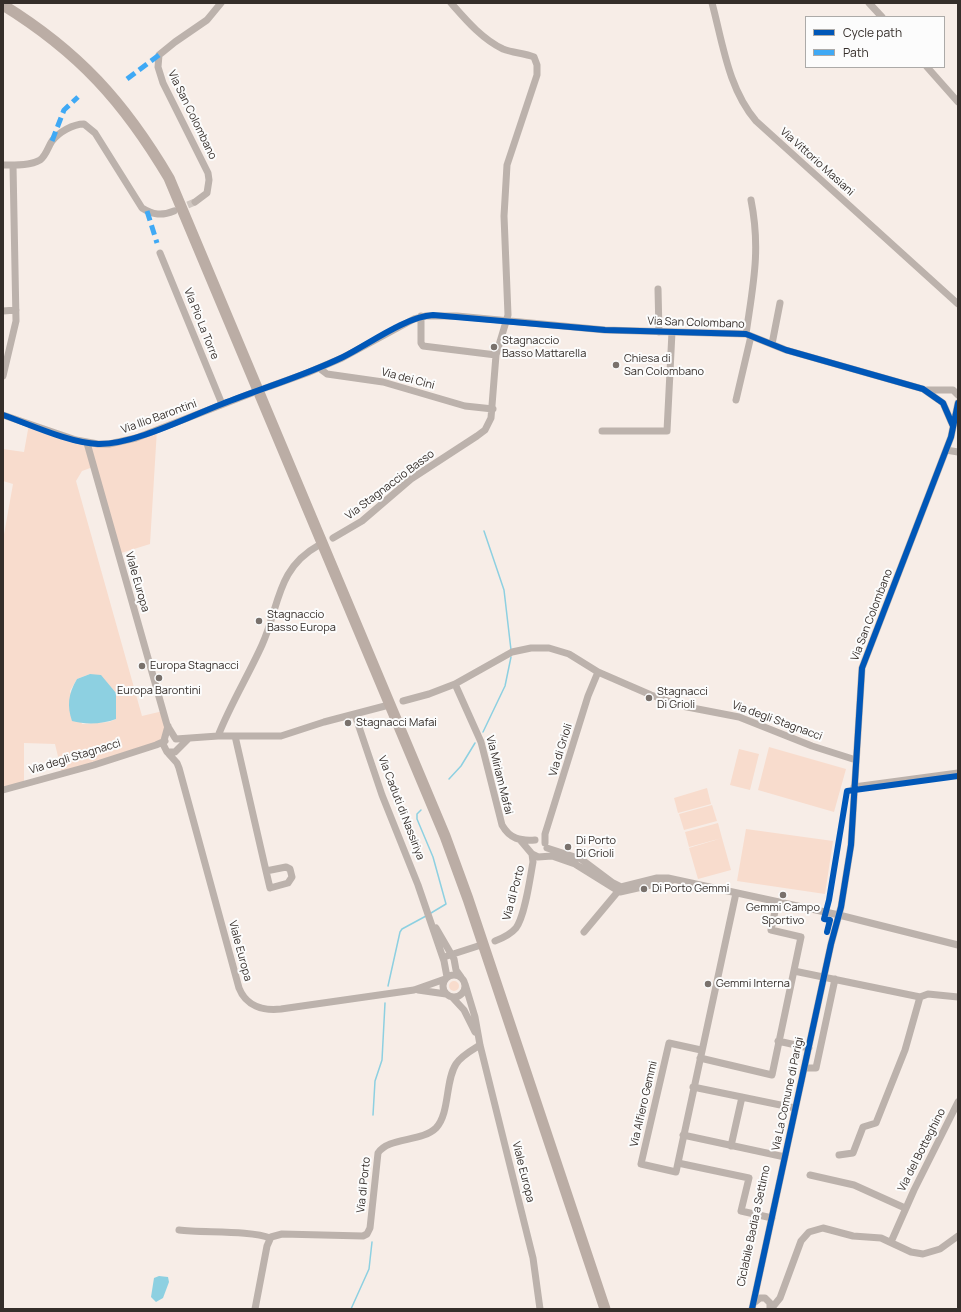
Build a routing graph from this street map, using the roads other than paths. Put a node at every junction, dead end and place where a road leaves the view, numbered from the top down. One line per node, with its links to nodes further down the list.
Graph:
1 (13, 3): 128 (highway)
2 (221, 3): 13 (street, Via San Colombano)
3 (451, 3): 22 (street)
4 (712, 3): 18 (street, Via Vittorio Masiani)
5 (869, 3): 7 (street)
6 (3, 5): 127 (highway)
7 (881, 16)
8 (928, 68): 9 (street)
9 (958, 102)
10 (3, 165): 11 (street)
11 (14, 165): 14 (street); 19 (street)
12 (750, 200): 25 (street)
13 (195, 202)
14 (174, 211)
15 (160, 253): 39 (street, Via Pio La Torre)
16 (658, 289): 23 (street)
17 (780, 303): 26 (street)
18 (958, 304)
19 (16, 310): 20 (street); 29 (street)
20 (3, 311)
21 (421, 316): 22 (street); 27 (street); 28 (street)
22 (507, 322): 23 (street, Via San Colombano); 27 (street, Via Stagnaccio Basso)
23 (659, 332): 24 (street, Via San Colombano)
24 (672, 332): 25 (street, Via San Colombano); 43 (street, Via San Colombano)
25 (748, 335): 26 (street, Via San Colombano); 36 (street)
26 (772, 344): 32 (street, Via San Colombano)
27 (496, 355): 40 (street, Via Stagnaccio Basso)
28 (319, 368): 30 (street); 40 (street, Via dei Cini)
29 (3, 376)
30 (271, 386)
31 (958, 387): 33 (street)
32 (923, 390): 33 (street, Via San Colombano); 37 (street, Via San Colombano)
33 (948, 390): 35 (street); 37 (street)
34 (252, 393): 39 (street, Via Ilio Barontini)
35 (958, 395)
36 (736, 400)
37 (943, 403): 38 (street, Via San Colombano); 42 (street)
38 (957, 403): 42 (street, Via San Colombano)
39 (222, 404): 44 (street, Via Ilio Barontini)
40 (492, 409): 47 (street, Via Stagnaccio Basso)
41 (3, 415): 44 (street, Via Ilio Barontini)
42 (952, 426): 45 (street, Via San Colombano)
43 (602, 431)
44 (86, 443): 54 (street, Viale Europa)
45 (946, 450): 46 (street); 63 (street, Via San Colombano)
46 (958, 452)
47 (333, 538)
48 (319, 545): 55 (street)
49 (598, 672): 50 (street, Via degli Stagnacci); 63 (street, Via degli Stagnacci); 68 (street, Via di Grioli)
50 (455, 684): 51 (street, Via degli Stagnacci); 70 (street, Via Miriam Mafai)
51 (403, 701)
52 (386, 706): 53 (street, Via degli Stagnacci)
53 (355, 715): 56 (street, Via degli Stagnacci); 84 (street, Via Caduti di Nassiriya)
54 (168, 726): 57 (street, Viale Europa); 59 (street, Viale Europa)
55 (218, 736): 56 (street, Via degli Stagnacci); 58 (street, Via degli Stagnacci)
56 (235, 736): 75 (street)
57 (175, 739): 58 (street, Via degli Stagnacci); 59 (street, Via degli Stagnacci); 61 (street)
58 (188, 739): 61 (street)
59 (165, 740): 60 (street, Via degli Stagnacci); 62 (street)
60 (154, 746): 62 (street); 67 (street, Via degli Stagnacci)
61 (178, 748): 62 (street); 64 (street, Viale Europa)
62 (166, 751): 64 (street, Viale Europa)
63 (856, 760): 66 (street, Via San Colombano)
64 (177, 763): 95 (street, Viale Europa)
65 (958, 773): 66 (street)
66 (854, 787): 79 (street, Via San Colombano)
67 (3, 790)
68 (545, 834): 69 (street); 71 (street, Via di Grioli)
69 (536, 840): 70 (street); 71 (street); 72 (street)
70 (521, 841): 72 (street, Via Miriam Mafai)
71 (546, 845): 73 (street, Via di Porto); 76 (street)
72 (531, 852): 73 (street, Via di Porto); 74 (street, Via di Porto)
73 (541, 856): 74 (street, Via di Porto); 76 (street, Via di Porto)
74 (533, 862): 81 (street, Via di Porto)
75 (266, 871)
76 (620, 889): 77 (street); 80 (street)
77 (736, 893): 78 (street); 102 (street)
78 (777, 902): 79 (street); 89 (street)
79 (839, 915): 82 (street); 91 (street, Via La Comune di Parigi)
80 (584, 932)
81 (495, 941)
82 (958, 945)
83 (478, 946): 85 (street)
84 (444, 949): 86 (street, Via Caduti di Nassiriya); 87 (street, Via Caduti di Nassiriya)
85 (465, 950): 86 (street); 88 (street)
86 (451, 954): 87 (street); 88 (street)
87 (444, 960): 92 (street)
88 (455, 962): 90 (street)
89 (794, 971): 91 (street); 99 (street)
90 (461, 977): 92 (street); 94 (street)
91 (824, 977): 93 (street); 101 (street, Via La Comune di Parigi)
92 (446, 978): 95 (street, Viale Europa); 96 (street)
93 (835, 979): 97 (street); 104 (street, Via La Comune di Parigi)
94 (465, 984): 96 (street); 100 (street, Viale Europa)
95 (414, 990): 96 (street, Viale Europa)
96 (449, 996): 100 (street, Viale Europa)
97 (920, 997): 98 (street); 111 (street)
98 (958, 997)
99 (778, 1041): 101 (street); 103 (street)
100 (479, 1043): 119 (street, Via di Porto); 126 (street, Viale Europa)
101 (809, 1048): 104 (street, Via La Comune di Parigi)
102 (702, 1050): 103 (street); 113 (street, Via Alfiero Gemmi)
103 (700, 1058): 105 (street)
104 (804, 1068): 108 (street, Via La Comune di Parigi)
105 (693, 1087): 106 (street); 109 (street)
106 (742, 1097): 108 (street); 110 (street)
107 (958, 1102): 115 (street, Via del Botteghino)
108 (795, 1108): 112 (street, Via La Comune di Parigi)
109 (683, 1135): 110 (street); 113 (street)
110 (731, 1146): 112 (street)
111 (839, 1155)
112 (785, 1157): 116 (street, Via La Comune di Parigi)
113 (678, 1163): 116 (street)
114 (810, 1175): 115 (street, Via del Botteghino)
115 (905, 1208): 120 (street, Via del Botteghino)
116 (772, 1218): 121 (street, Via La Comune di Parigi)
117 (179, 1230): 119 (street, Via di Porto)
118 (958, 1236): 120 (street)
119 (270, 1238): 125 (street)
120 (892, 1242): 122 (street)
121 (759, 1279): 123 (street, Via La Comune di Parigi); 124 (street, Via La Comune di Parigi)
122 (780, 1293): 123 (street); 129 (street)
123 (765, 1298): 124 (street); 129 (street)
124 (754, 1306)
125 (255, 1309)
126 (540, 1309)
127 (605, 1309)
128 (612, 1309)
129 (770, 1309)

